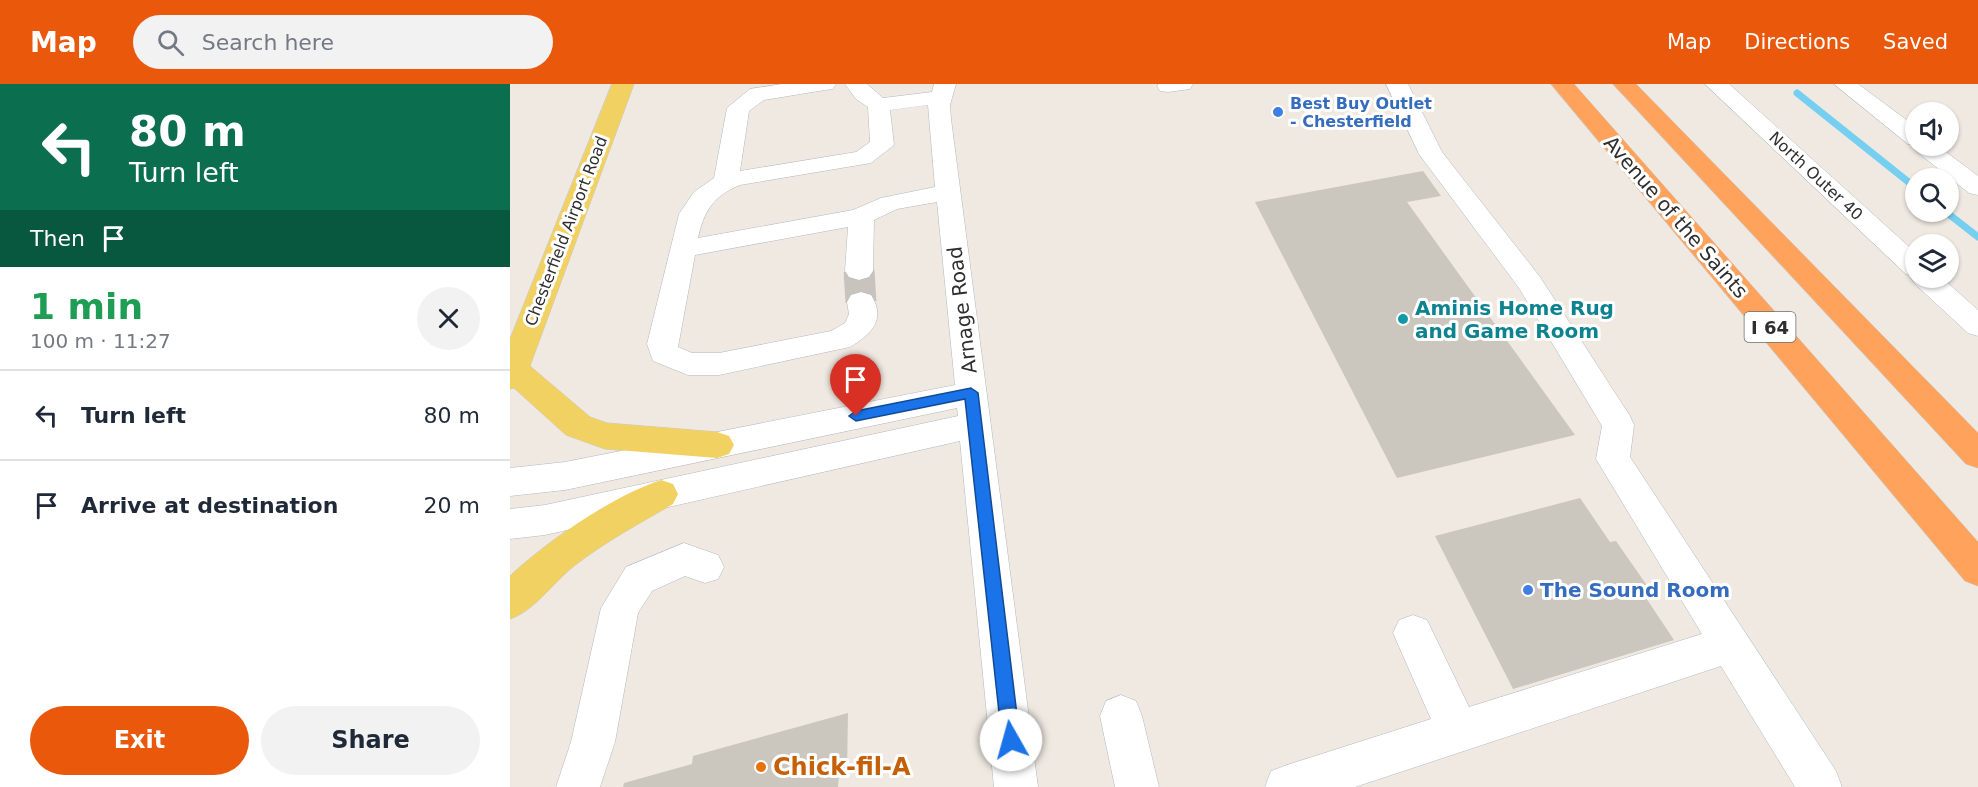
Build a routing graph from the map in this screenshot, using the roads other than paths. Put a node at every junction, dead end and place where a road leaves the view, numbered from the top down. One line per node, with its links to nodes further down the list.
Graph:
1 (623, 84): 24 (main road, Chesterfield Airport Road)
2 (825, 84): 14 (street)
3 (856, 84): 11 (street)
4 (1397, 84): 36 (street)
5 (1562, 84): 33 (highway, Avenue of the Saints / I 64)
6 (1624, 84): 28 (highway)
7 (1748, 84): 9 (street)
8 (1845, 84): 12 (street)
9 (1717, 85): 19 (street, North Outer 40)
10 (943, 91): 11 (street); 16 (street, Arnage Road)
11 (879, 105): 14 (street)
12 (1905, 130)
13 (1937, 156): 15 (street)
14 (726, 181): 18 (street)
15 (1978, 188)
16 (948, 192): 17 (street); 25 (street, Arnage Road)
17 (861, 216): 18 (street); 20 (street)
18 (683, 249): 22 (street)
19 (1905, 258)
20 (859, 271)
21 (1936, 288): 23 (street)
22 (861, 302)
23 (1978, 326)
24 (511, 373): 27 (main road)
25 (971, 393): 26 (street, Arnage Road); 27 (street)
26 (975, 426): 30 (street); 40 (street, Arnage Road)
27 (717, 445): 29 (street)
28 (1978, 455)
29 (510, 482)
30 (661, 494): 31 (street); 34 (main road)
31 (510, 524)
32 (705, 567): 39 (street)
33 (1978, 569)
34 (510, 602)
35 (1413, 633): 38 (street)
36 (1730, 644): 38 (street); 43 (street)
37 (1121, 716): 41 (street)
38 (1459, 732): 42 (street)
39 (578, 787)
40 (1016, 787)
41 (1137, 787)
42 (1287, 787)
43 (1820, 787)

